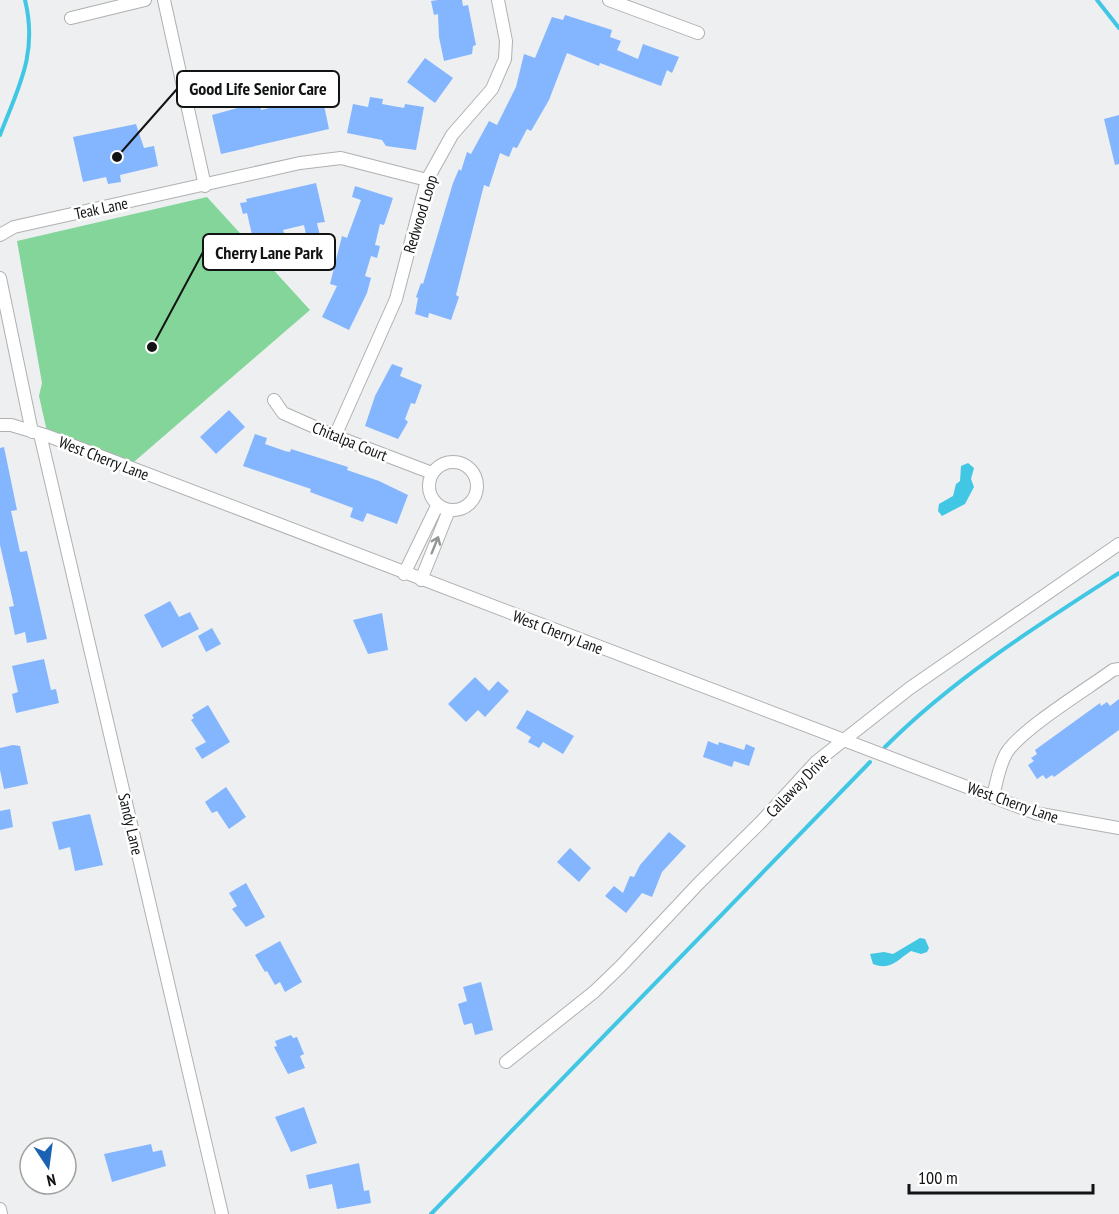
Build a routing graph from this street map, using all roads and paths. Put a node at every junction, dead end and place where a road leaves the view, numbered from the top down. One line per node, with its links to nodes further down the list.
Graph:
1 (146, 0): 5 (street)
2 (164, 0): 8 (street)
3 (498, 0): 7 (street, Redwood Loop)
4 (618, 2): 6 (street)
5 (71, 18)
6 (698, 33)
7 (427, 180): 8 (street, Teak Lane); 14 (street, Redwood Loop)
8 (205, 186): 9 (street, Teak Lane)
9 (0, 235)
10 (0, 278): 13 (street)
11 (274, 400): 14 (street, Chitalpa Court)
12 (0, 425): 13 (street, West Cherry Lane)
13 (36, 433): 18 (street, West Cherry Lane); 27 (street, Sandy Lane)
14 (335, 436): 15 (street, Chitalpa Court)
15 (432, 473): 16 (street); 16 (street)
16 (443, 508): 18 (street); 19 (street, one-way to 16)
17 (1119, 544): 21 (street, Callaway Drive)
18 (404, 574): 19 (street, West Cherry Lane)
19 (421, 580): 21 (street, West Cherry Lane)
20 (1119, 669): 22 (street)
21 (843, 741): 22 (street, West Cherry Lane); 24 (street, Callaway Drive)
22 (993, 796): 23 (street, West Cherry Lane)
23 (1119, 828)
24 (506, 1062)
25 (0, 1209): 26 (street)
26 (1, 1214)
27 (222, 1214)

